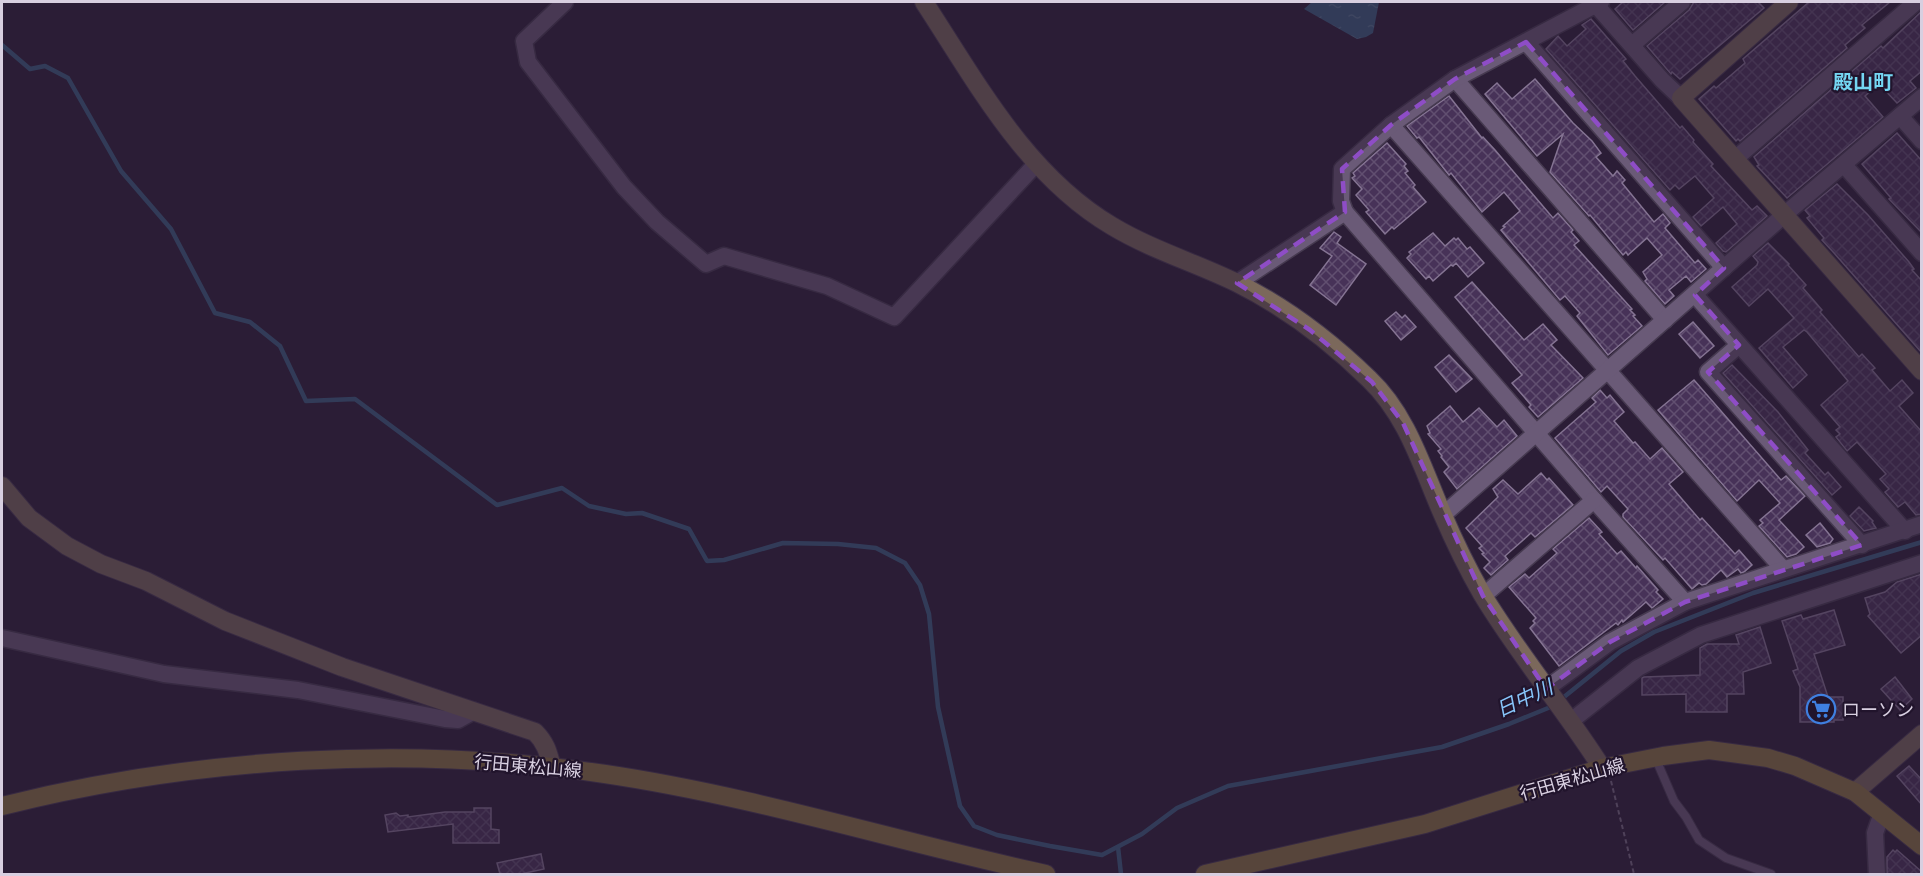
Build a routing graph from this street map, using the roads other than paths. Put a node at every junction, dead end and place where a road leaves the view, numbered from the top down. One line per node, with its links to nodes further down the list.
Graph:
1 (565, 2): 16 (street)
2 (924, 2): 16 (street)
3 (1682, 2): 8 (street)
4 (1790, 2): 11 (street)
5 (1916, 2): 15 (street)
6 (1599, 3): 7 (street); 8 (street)
7 (1526, 42): 9 (street); 21 (street)
8 (1632, 45): 11 (street)
9 (1455, 78): 13 (street); 24 (street)
10 (1922, 97): 12 (street)
11 (1681, 98): 15 (street)
12 (1900, 116): 14 (street); 17 (street)
13 (1391, 125): 18 (street); 26 (street)
14 (1922, 141)
15 (1735, 159): 19 (street)
16 (1037, 164): 22 (street)
17 (1844, 165): 19 (street); 20 (street)
18 (1345, 212): 22 (street); 28 (street)
19 (1784, 214): 21 (street); 27 (street)
20 (1922, 253)
21 (1724, 268): 23 (street)
22 (1237, 283): 31 (street)
23 (1695, 294): 24 (street); 25 (street)
24 (1665, 320): 26 (street)
25 (1739, 345): 33 (street); 34 (street)
26 (1608, 369): 28 (street); 36 (street)
27 (1922, 371)
28 (1536, 432): 30 (street); 31 (street)
29 (2, 486): 41 (street)
30 (1594, 500): 37 (street); 38 (street)
31 (1443, 515): 37 (street)
32 (1922, 524): 33 (street)
33 (1905, 531): 34 (street)
34 (1862, 545): 36 (street)
35 (1922, 563): 42 (street)
36 (1783, 569): 38 (street)
37 (1483, 596): 40 (street)
38 (1685, 602): 40 (street)
39 (2, 638): 41 (street)
40 (1546, 688): 42 (street)
41 (474, 711): 45 (street)
42 (1570, 721): 46 (street)
43 (1922, 734): 47 (street)
44 (1655, 757): 46 (main road, 行田東松山線); 47 (main road, 行田東松山線); 54 (lane)
45 (552, 767): 48 (main road, 行田東松山線); 51 (main road, 行田東松山線)
46 (1605, 767): 53 (main road, 行田東松山線)
47 (1855, 792): 49 (main road, 行田東松山線)
48 (2, 806)
49 (1882, 813): 50 (main road, 行田東松山線); 55 (street)
50 (1922, 846)
51 (1016, 872): 52 (main road, 行田東松山線)
52 (1046, 874)
53 (1205, 874)
54 (1771, 874)
55 (1877, 874)

